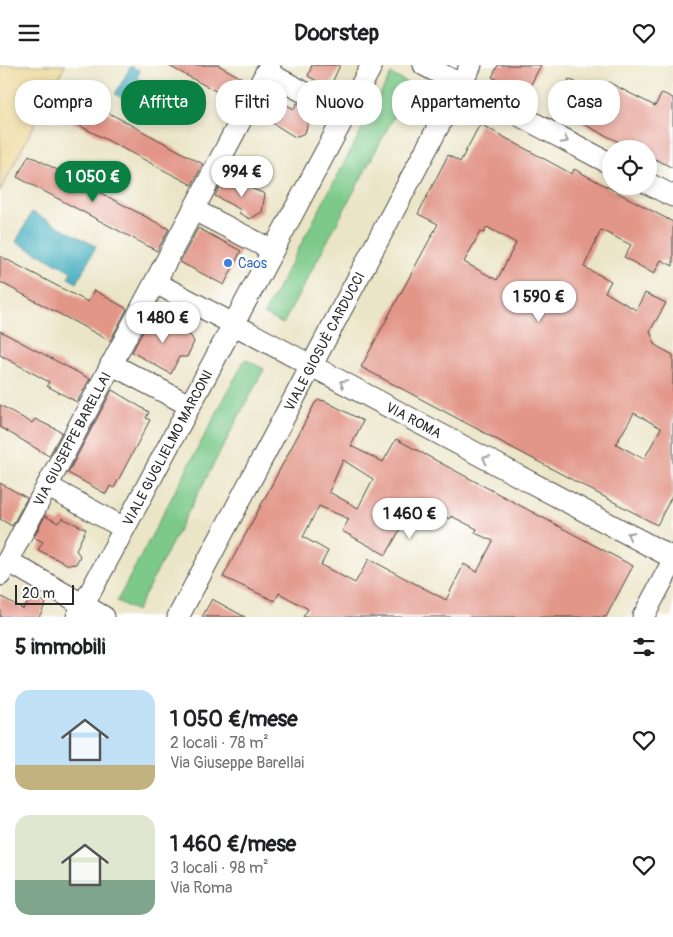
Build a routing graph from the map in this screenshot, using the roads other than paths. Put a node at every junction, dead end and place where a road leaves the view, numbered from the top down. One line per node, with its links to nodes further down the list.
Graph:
1 (372, 65): 5 (street, VIALE GUGLIELMO MARCONI)
2 (424, 65): 6 (street)
3 (471, 65): 7 (street, VIALE GIOSUÈ CARDUCCI)
4 (268, 69): 8 (street); 15 (street, VIA GIUSEPPE BARELLAI)
5 (364, 80)
6 (451, 80)
7 (463, 80)
8 (297, 86)
9 (340, 125): 16 (street, VIALE GUGLIELMO MARCONI)
10 (439, 125): 20 (street, VIALE GIOSUÈ CARDUCCI)
11 (536, 125): 12 (street, one-way to 12)
12 (602, 159)
13 (657, 188): 14 (street)
14 (673, 196)
15 (194, 210): 16 (street); 17 (street, VIA GIUSEPPE BARELLAI)
16 (272, 250): 18 (street, VIALE GUGLIELMO MARCONI)
17 (156, 283): 18 (street, VIA ROMA); 19 (street, VIA GIUSEPPE BARELLAI)
18 (232, 325): 20 (street, VIA ROMA); 21 (street, VIALE GUGLIELMO MARCONI)
19 (111, 364): 21 (street); 22 (street, VIA GIUSEPPE BARELLAI)
20 (312, 366): 24 (street, VIA ROMA, one-way to 20); 28 (street, VIALE GIOSUÈ CARDUCCI)
21 (189, 405): 23 (street, VIALE GUGLIELMO MARCONI)
22 (47, 486): 23 (street); 25 (street, VIA GIUSEPPE BARELLAI)
23 (124, 528): 26 (street, VIALE GUGLIELMO MARCONI)
24 (673, 559): 29 (street)
25 (4, 568): 26 (street)
26 (80, 611): 27 (street)
27 (104, 617)
28 (178, 617)
29 (643, 617)

